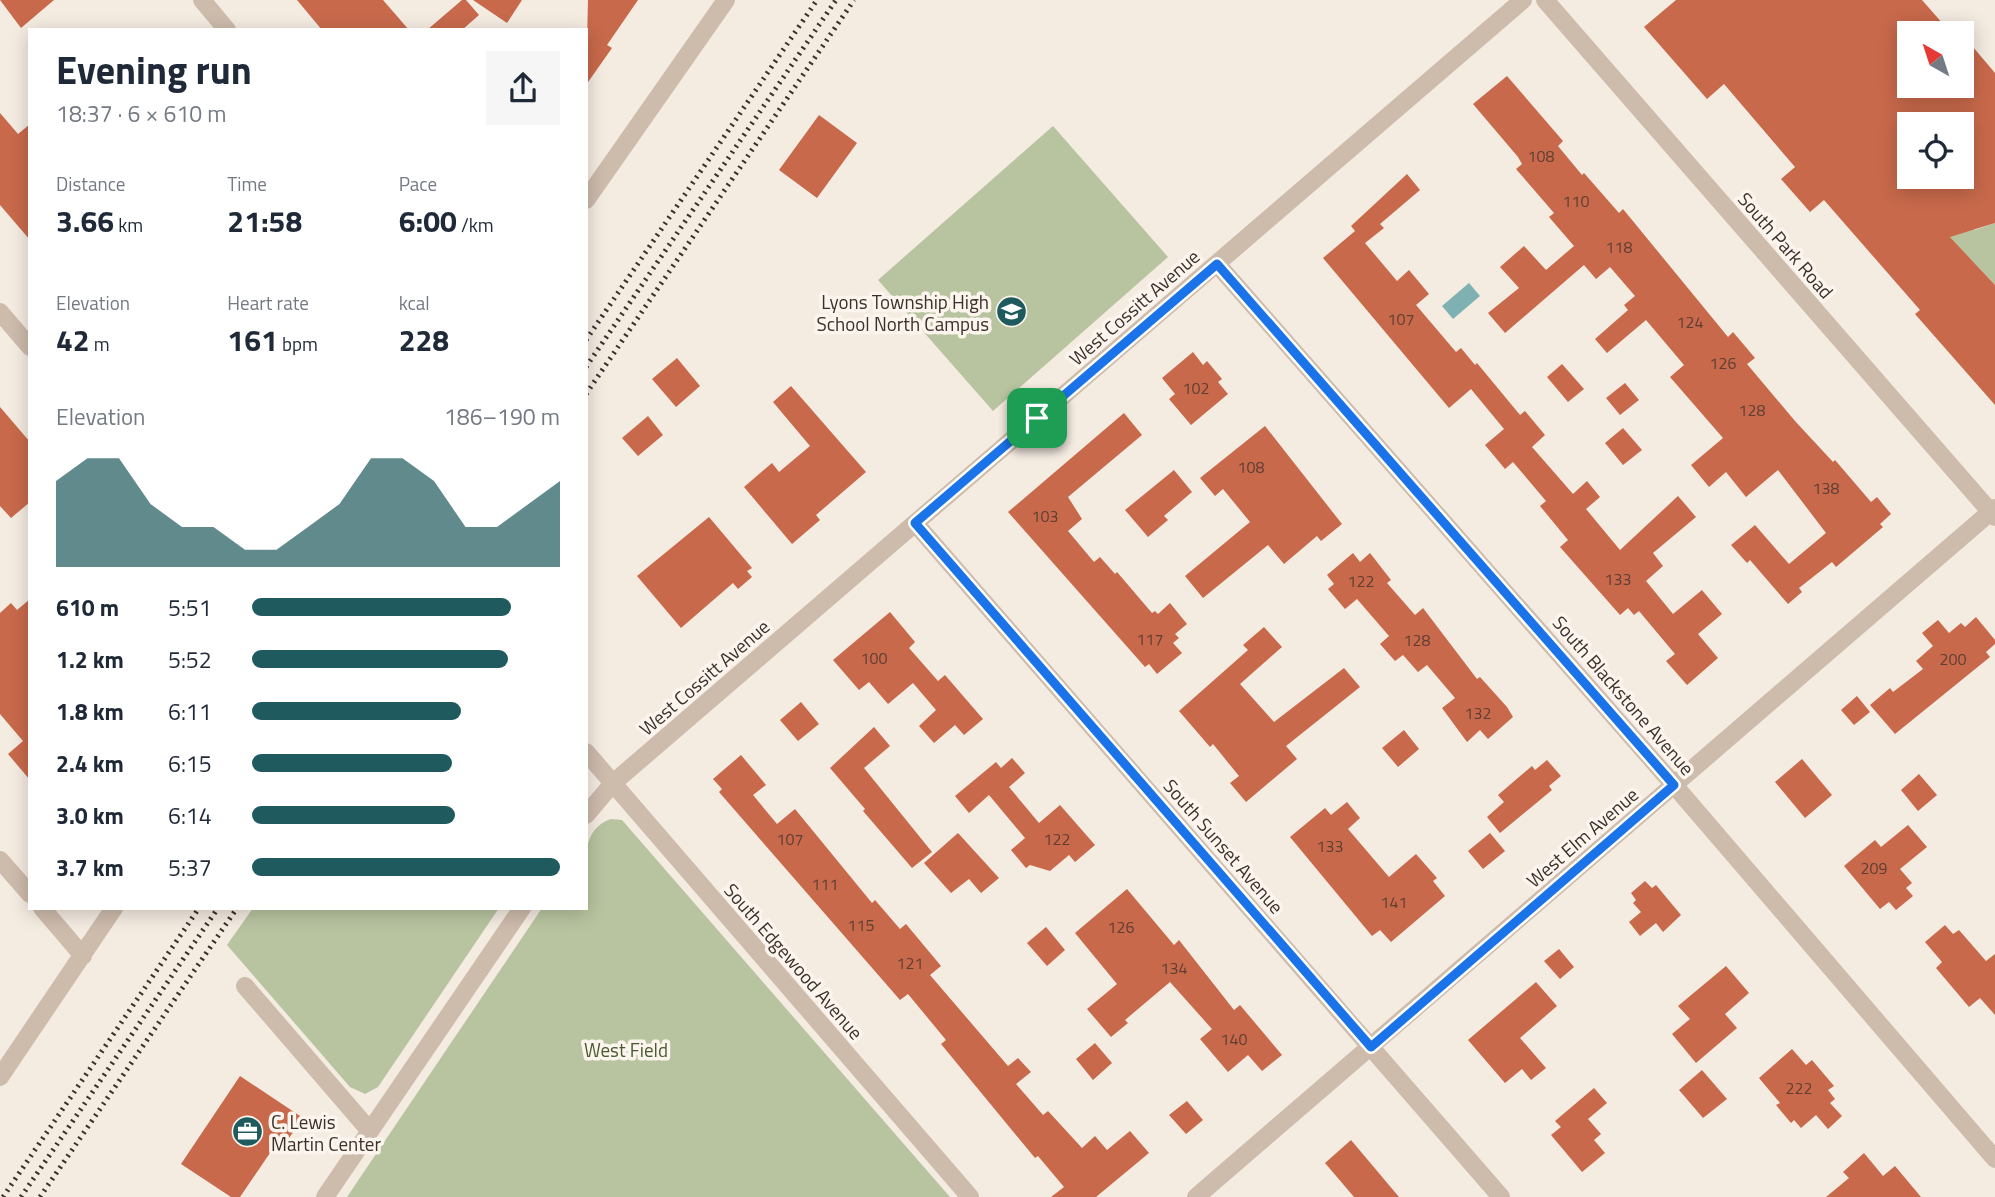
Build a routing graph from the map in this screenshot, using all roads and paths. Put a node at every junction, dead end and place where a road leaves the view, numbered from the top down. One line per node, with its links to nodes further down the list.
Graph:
1 (202, 0): 5 (street)
2 (726, 0): 6 (street)
3 (1523, 0): 7 (street, West Cossitt Avenue)
4 (1545, 0): 10 (street, South Park Road)
5 (226, 28)
6 (588, 197)
7 (1217, 264): 11 (street, West Cossitt Avenue); 14 (street, South Blackstone Avenue)
8 (0, 312): 9 (street)
9 (28, 344)
10 (1993, 513): 14 (street, West Elm Avenue)
11 (915, 523): 13 (street, West Cossitt Avenue); 23 (street, South Sunset Avenue)
12 (588, 754): 13 (street, South Edgewood Avenue)
13 (613, 783): 15 (street, West Cossitt Avenue); 28 (street, South Edgewood Avenue)
14 (1674, 785): 23 (street, West Elm Avenue); 26 (street, South Blackstone Avenue)
15 (588, 813)
16 (0, 860): 17 (street)
17 (28, 892)
18 (44, 910): 21 (street)
19 (113, 910): 21 (street)
20 (521, 910): 25 (street)
21 (83, 956): 24 (street)
22 (245, 986): 25 (street)
23 (1371, 1047): 29 (street, West Elm Avenue); 30 (street, South Sunset Avenue)
24 (0, 1077)
25 (370, 1131): 27 (street)
26 (1995, 1158)
27 (324, 1197)
28 (970, 1197)
29 (1196, 1197)
30 (1501, 1197)

